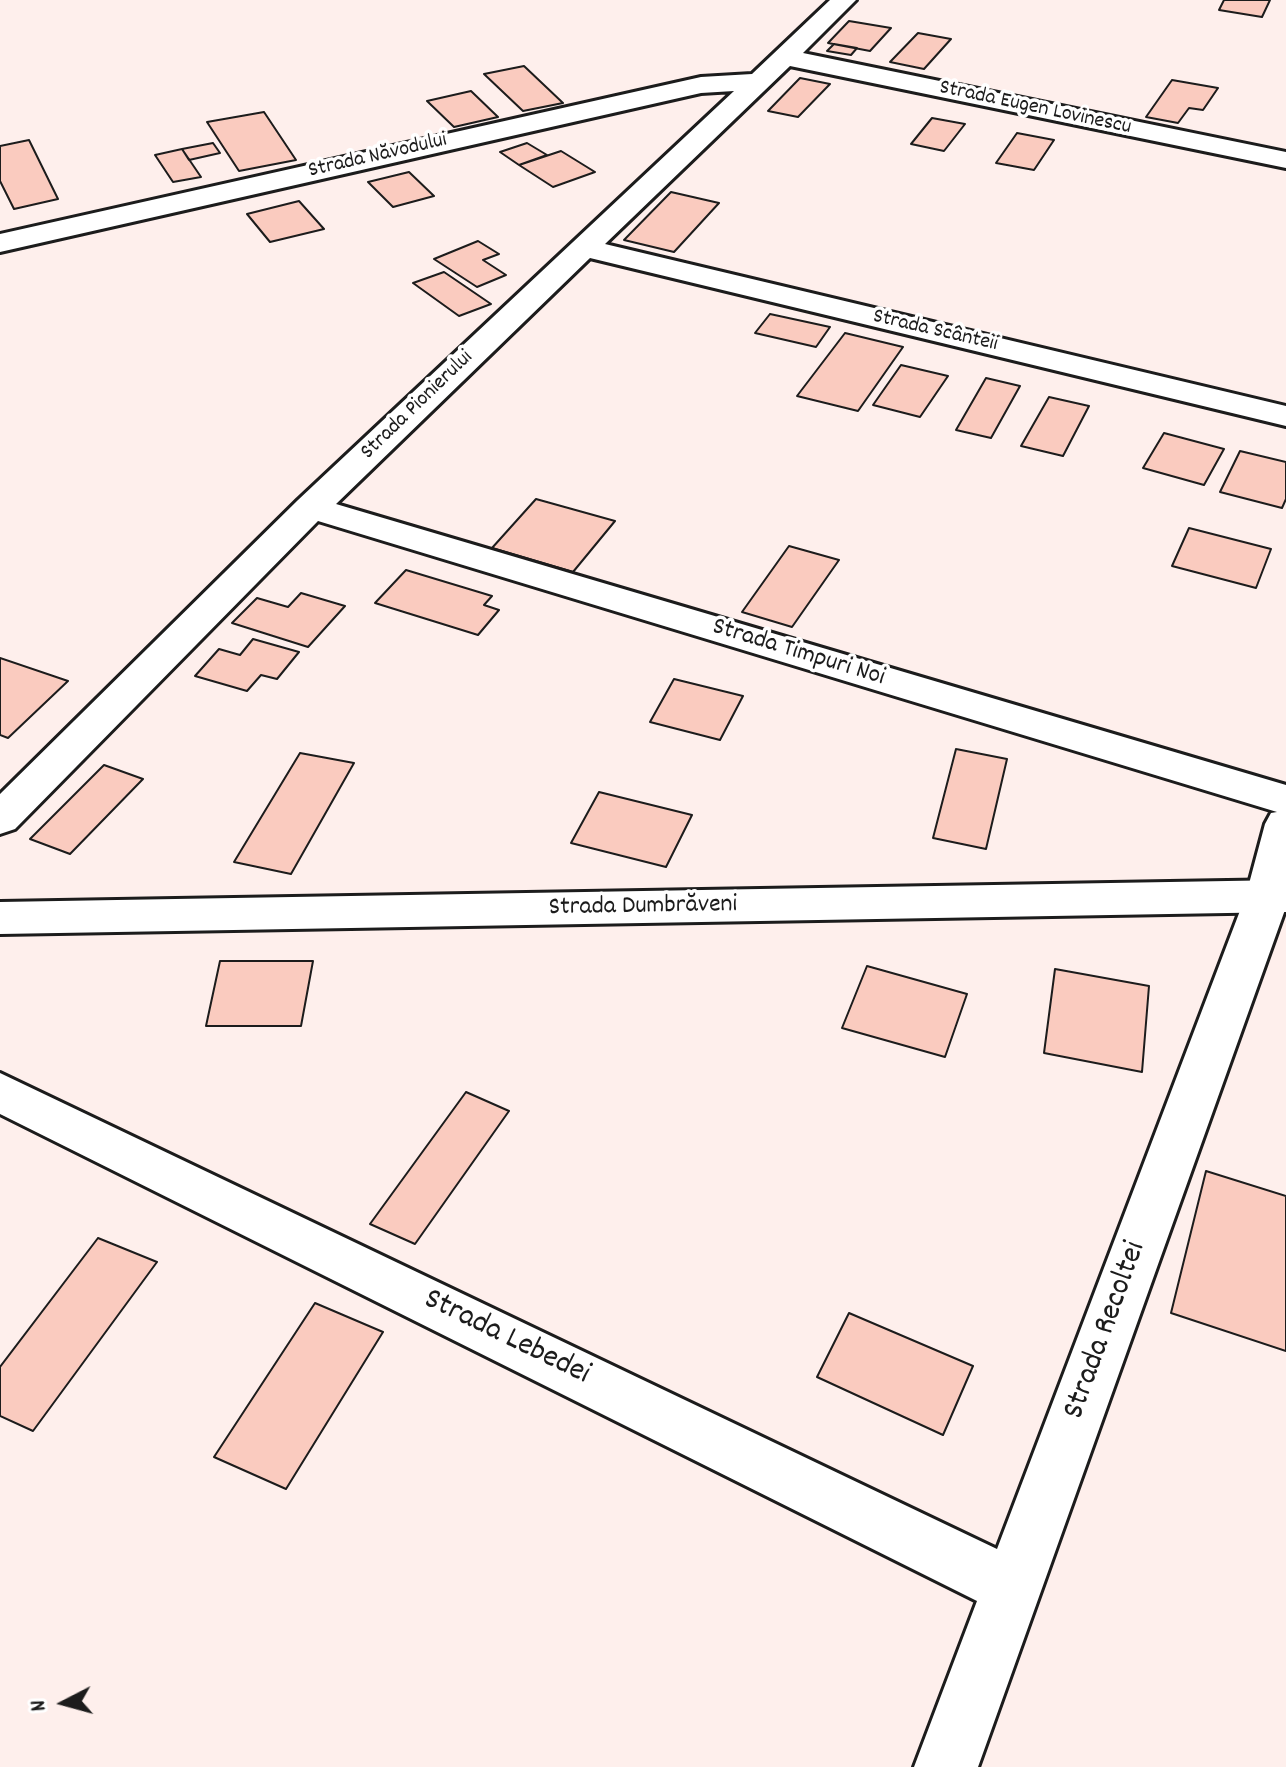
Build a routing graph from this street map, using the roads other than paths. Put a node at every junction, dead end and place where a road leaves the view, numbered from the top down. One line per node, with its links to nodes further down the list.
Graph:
1 (844, 0): 2 (street, Strada Pionierului)
2 (783, 57): 3 (street, Strada Pionierului); 4 (street, Strada Eugen Lovinescu)
3 (758, 81): 5 (street, Strada Năvodului); 6 (street, Strada Pionierului)
4 (1286, 160)
5 (0, 243)
6 (584, 248): 7 (street, Strada Scânteii); 8 (street, Strada Pionierului)
7 (1286, 416)
8 (311, 508): 9 (street, Strada Timpuri Noi); 10 (street, Strada Pionierului)
9 (1286, 800)
10 (0, 819)
11 (1286, 824): 12 (street, Strada Recoltei)
12 (1277, 895): 13 (street, Strada Dumbrăveni); 15 (street, Strada Recoltei)
13 (0, 918)
14 (0, 1092): 15 (street, Strada Lebedei)
15 (1012, 1587): 16 (street, Strada Recoltei)
16 (946, 1767)

